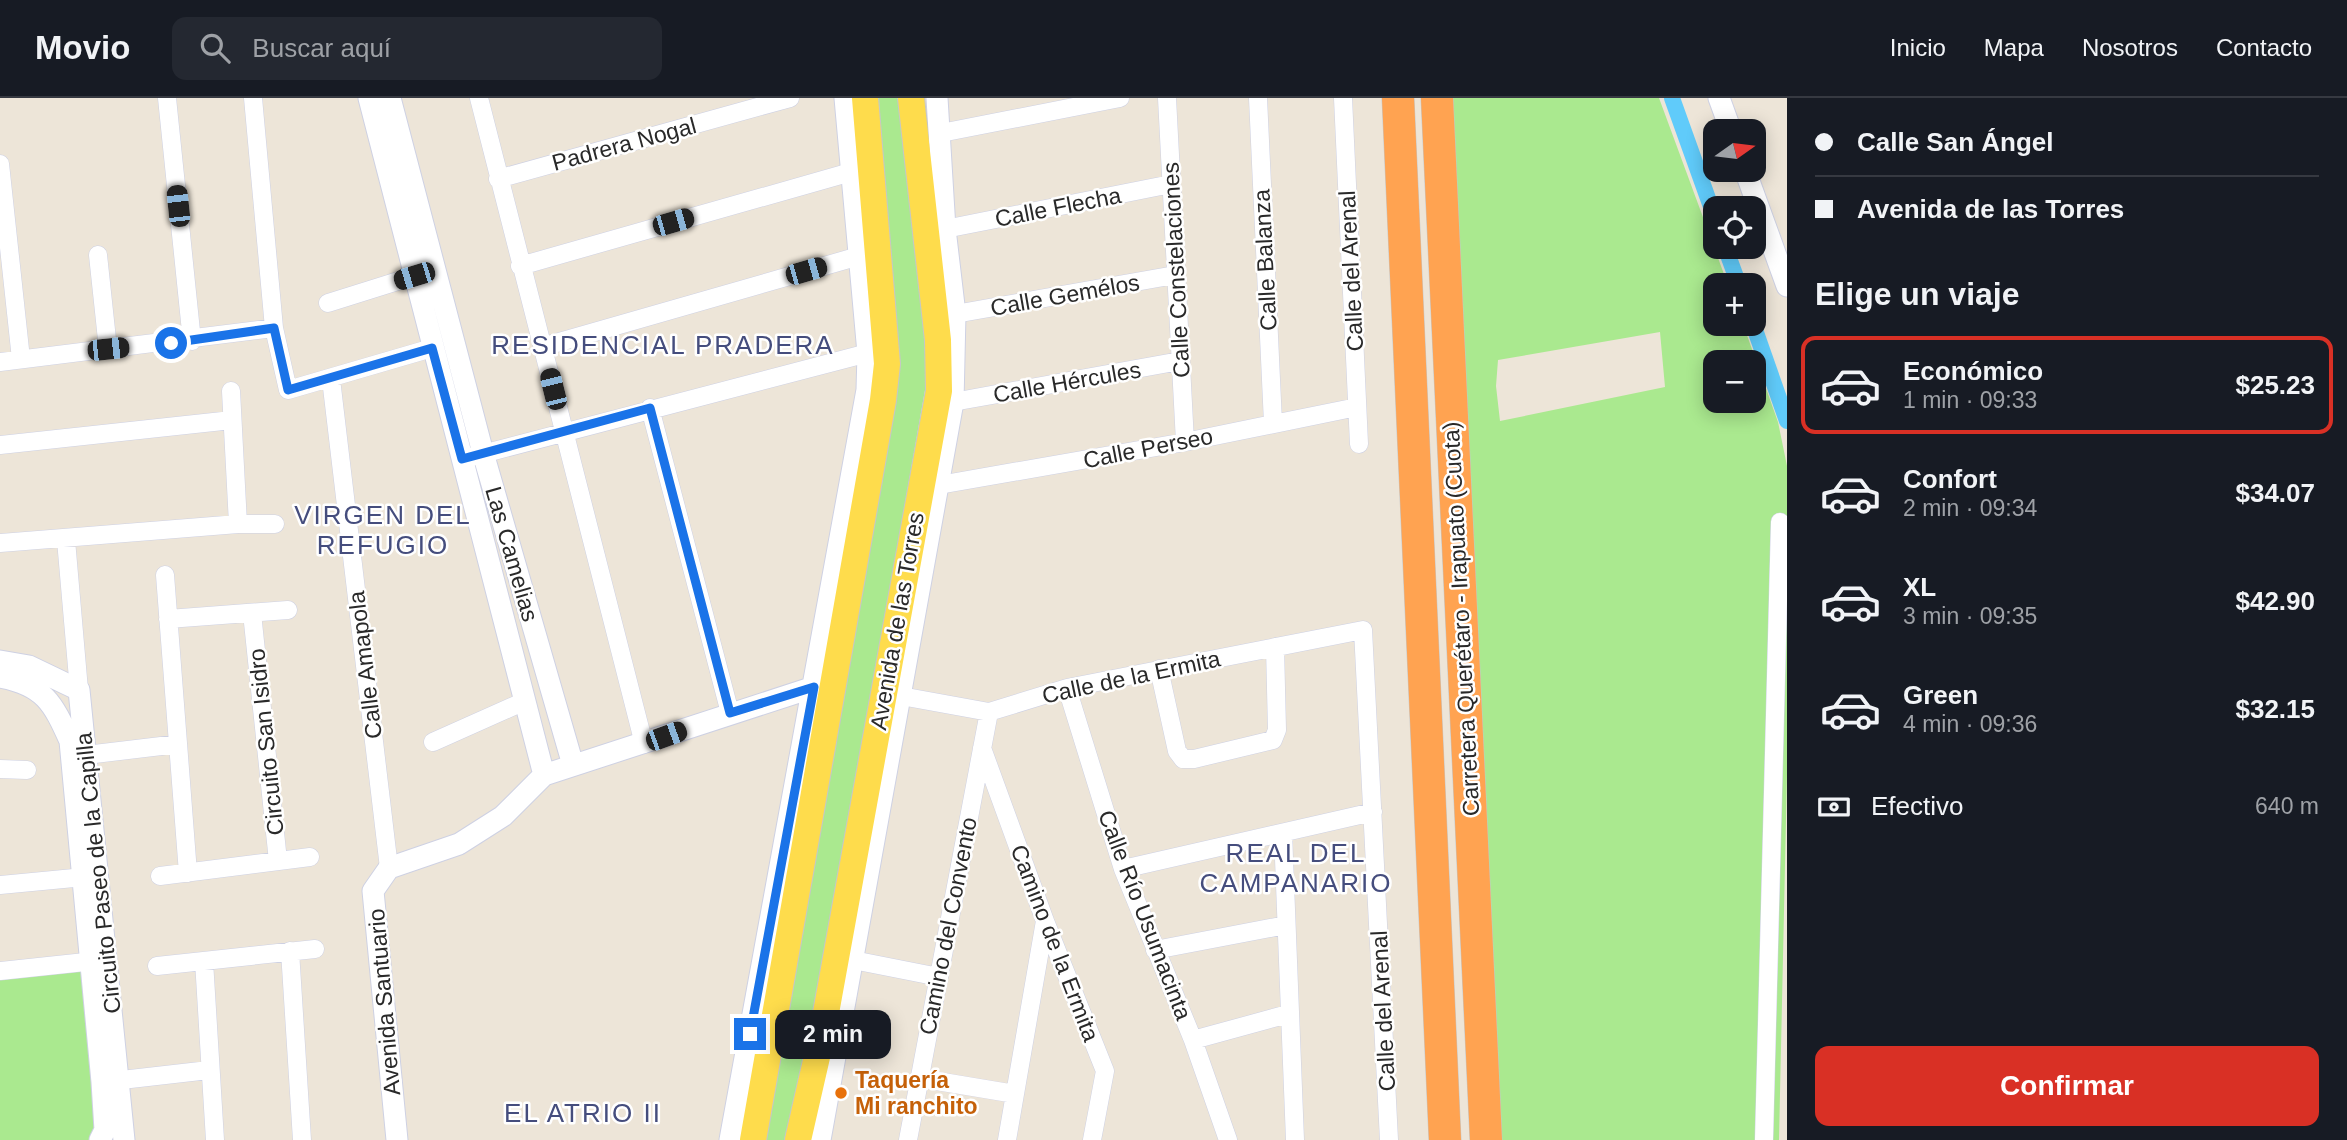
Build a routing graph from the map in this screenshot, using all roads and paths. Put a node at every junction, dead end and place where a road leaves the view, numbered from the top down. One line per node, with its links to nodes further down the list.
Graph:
1 (167, 98): 36 (street)
2 (253, 98): 35 (street)
3 (369, 98): 31 (street)
4 (390, 98): 55 (street, Las Camelias)
5 (479, 98): 23 (street)
6 (790, 98): 23 (street, Padrera Nogal)
7 (845, 98): 22 (street)
8 (865, 98): 121 (main road)
9 (911, 98): 122 (main road, Avenida de las Torres)
10 (937, 98): 20 (street, Avenida de las Torres)
11 (1120, 98): 18 (street)
12 (1167, 98): 25 (street, Calle Constelaciones)
13 (1258, 98): 50 (street, Calle Balanza)
14 (1343, 98): 47 (street, Calle del Arenal)
15 (1398, 98): 130 (highway, Carretera Querétaro - Irapuato (Cuota))
16 (1437, 98): 131 (highway, Carretera Querétaro - Irapuato (Cuota))
17 (1719, 98): 19 (street)
18 (1020, 106): 20 (street)
19 (1727, 119)
20 (941, 133): 26 (street, Avenida de las Torres)
21 (0, 164): 41 (street)
22 (851, 172): 28 (street); 29 (street)
23 (498, 178): 29 (street)
24 (1749, 182): 32 (street)
25 (1171, 184): 26 (street, Calle Flecha); 30 (street, Calle Constelaciones)
26 (945, 229): 34 (street, Avenida de las Torres)
27 (98, 255): 39 (street)
28 (859, 256): 37 (street); 40 (street)
29 (520, 266): 37 (street)
30 (1175, 275): 34 (street, Calle Gemélos); 42 (street, Calle Constelaciones)
31 (414, 276): 33 (street); 38 (street)
32 (1787, 286)
33 (328, 303)
34 (955, 314): 46 (street, Avenida de las Torres)
35 (274, 328): 36 (street); 44 (street)
36 (192, 341): 39 (street)
37 (542, 347): 51 (street)
38 (432, 348): 44 (street); 56 (street)
39 (108, 349): 41 (street)
40 (868, 353): 48 (street); 72 (street)
41 (21, 359): 43 (street)
42 (1180, 361): 46 (street, Calle Hércules); 52 (street, Calle Constelaciones)
43 (0, 362)
44 (331, 379): 92 (street, Calle Amapola)
45 (231, 391): 49 (street)
46 (953, 402): 57 (street, Avenida de las Torres)
47 (1357, 407): 50 (street, Calle Perseo); 53 (street, Calle del Arenal)
48 (650, 408): 51 (street); 78 (street)
49 (232, 421): 54 (street); 59 (street)
50 (1273, 423): 52 (street, Calle Perseo)
51 (564, 431): 55 (street); 81 (street)
52 (1185, 442): 57 (street, Calle Perseo)
53 (1359, 444)
54 (0, 445)
55 (483, 453): 56 (street); 84 (street, Las Camelias)
56 (462, 459): 76 (street)
57 (939, 485): 75 (street, Avenida de las Torres)
58 (1780, 522): 132 (street)
59 (238, 524): 60 (street); 61 (street)
60 (275, 524)
61 (66, 540): 62 (street); 74 (street)
62 (0, 542)
63 (165, 575): 66 (street)
64 (288, 610): 65 (street)
65 (252, 613): 66 (street); 91 (street, Circuito San Isidro)
66 (168, 619): 80 (street)
67 (1363, 630): 68 (street, Calle de la Ermita); 88 (street, Calle del Arenal)
68 (1275, 647): 70 (street, Calle de la Ermita); 70 (street)
69 (0, 661): 74 (street)
70 (1159, 669): 73 (street, Calle de la Ermita)
71 (0, 677): 95 (street, Circuito Paseo de la Capilla)
72 (814, 687): 78 (street); 120 (street)
73 (1067, 688): 77 (street, Calle de la Ermita); 93 (street, Calle Río Usumacinta)
74 (79, 690): 83 (street, Circuito Paseo de la Capilla)
75 (901, 696): 77 (street, Calle de la Ermita); 104 (street, Avenida de las Torres)
76 (525, 701): 79 (street); 87 (street)
77 (989, 712): 82 (street, Camino del Convento)
78 (730, 713): 81 (street)
79 (432, 742)
80 (178, 744): 83 (street); 94 (street)
81 (644, 744): 84 (street)
82 (982, 748): 98 (street, Camino de la Ermita); 108 (street, Camino del Convento)
83 (86, 755): 95 (street, Circuito Paseo de la Capilla)
84 (573, 765): 87 (street)
85 (0, 769): 86 (street)
86 (27, 770)
87 (544, 775): 92 (street)
88 (1373, 812): 89 (street); 129 (street, Calle del Arenal)
89 (1283, 833): 93 (street); 99 (street)
90 (310, 858): 91 (street)
91 (278, 861): 94 (street, Circuito San Isidro)
92 (389, 868): 119 (street, Avenida Santuario)
93 (1123, 869): 101 (street, Calle Río Usumacinta)
94 (188, 873): 96 (street, Circuito San Isidro)
95 (90, 876): 97 (street); 103 (street, Circuito Paseo de la Capilla)
96 (160, 876)
97 (0, 885)
98 (1045, 922): 114 (street); 126 (street, Camino de la Ermita)
99 (1286, 925): 101 (street); 109 (street)
100 (315, 948): 102 (street)
101 (1155, 950): 110 (street, Calle Río Usumacinta)
102 (290, 951): 105 (street); 118 (street)
103 (99, 960): 107 (street); 113 (street, Circuito Paseo de la Capilla)
104 (853, 960): 108 (street); 123 (street, Avenida de las Torres)
105 (204, 961): 106 (street); 111 (street)
106 (157, 966)
107 (0, 971)
108 (939, 977): 112 (street, Camino del Convento)
109 (1288, 1014): 110 (street); 128 (street)
110 (1193, 1040): 127 (street, Calle Río Usumacinta)
111 (208, 1070): 113 (street); 117 (street)
112 (919, 1078): 114 (street); 124 (street, Camino del Convento)
113 (110, 1081): 115 (street, Circuito Paseo de la Capilla); 116 (street, Circuito Paseo de la Capilla)
114 (1015, 1094): 125 (street)
115 (100, 1140)
116 (124, 1140)
117 (215, 1140)
118 (302, 1140)
119 (397, 1140)
120 (730, 1140)
121 (753, 1140)
122 (798, 1140)
123 (820, 1140)
124 (908, 1140)
125 (1007, 1140)
126 (1092, 1140)
127 (1228, 1140)
128 (1295, 1140)
129 (1388, 1140)
130 (1445, 1140)
131 (1486, 1140)
132 (1764, 1140)

